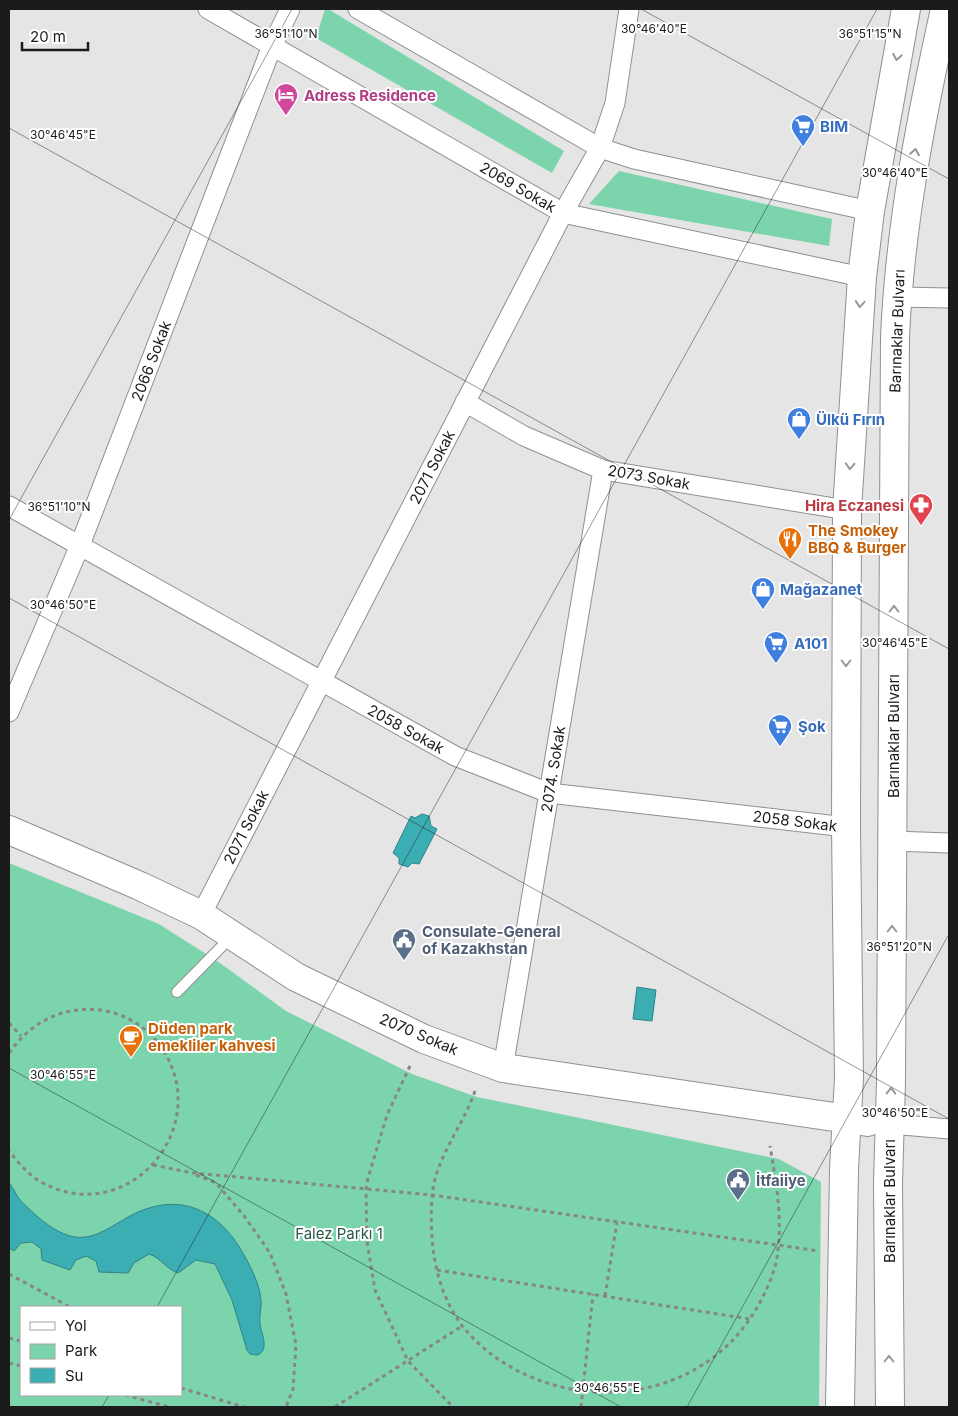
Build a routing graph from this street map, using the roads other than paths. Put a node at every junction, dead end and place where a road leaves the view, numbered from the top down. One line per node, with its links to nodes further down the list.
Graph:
1 (208, 9): 7 (street, 2069 Sokak)
2 (290, 9): 7 (street, 2066 Sokak)
3 (358, 9): 8 (street)
4 (629, 9): 8 (street, 2071 Sokak)
5 (906, 9): 9 (main road, Barınaklar Bulvarı, one-way to 9)
6 (945, 9): 12 (main road, Barınaklar Bulvarı, one-way to 6)
7 (272, 46): 10 (street, 2069 Sokak); 18 (street, 2066 Sokak)
8 (600, 148): 9 (street); 10 (street, 2071 Sokak)
9 (870, 211): 11 (main road, Barınaklar Bulvarı)
10 (563, 213): 11 (street, 2069 Sokak); 14 (street, 2071 Sokak)
11 (862, 277): 17 (main road, Barınaklar Bulvarı, one-way to 17)
12 (897, 297): 13 (street); 24 (main road, Barınaklar Bulvarı, one-way to 12)
13 (949, 298)
14 (465, 402): 15 (street, 2073 Sokak); 19 (street, 2071 Sokak)
15 (602, 470): 17 (street, 2073 Sokak); 21 (street, 2074. Sokak)
16 (9, 506): 18 (street, 2058 Sokak)
17 (847, 510): 22 (main road, Barınaklar Bulvarı, one-way to 22)
18 (80, 545): 19 (street, 2058 Sokak); 20 (street, 2066 Sokak)
19 (321, 682): 21 (street, 2058 Sokak); 26 (street, 2071 Sokak)
20 (9, 712)
21 (549, 793): 22 (street, 2058 Sokak); 29 (street, 2074. Sokak)
22 (846, 827): 30 (main road, Barınaklar Bulvarı)
23 (9, 830): 26 (main road, 2070 Sokak)
24 (893, 841): 25 (street); 30 (main road, Barınaklar Bulvarı, one-way to 24)
25 (949, 843)
26 (201, 915): 27 (main road, 2070 Sokak)
27 (233, 934): 28 (lane); 29 (main road, 2070 Sokak)
28 (177, 992)
29 (503, 1068): 30 (main road, 2070 Sokak)
30 (868, 1122): 31 (street); 32 (main road, Barınaklar Bulvarı); 33 (main road, Barınaklar Bulvarı, one-way to 30)
31 (949, 1129)
32 (840, 1407)
33 (890, 1407)

